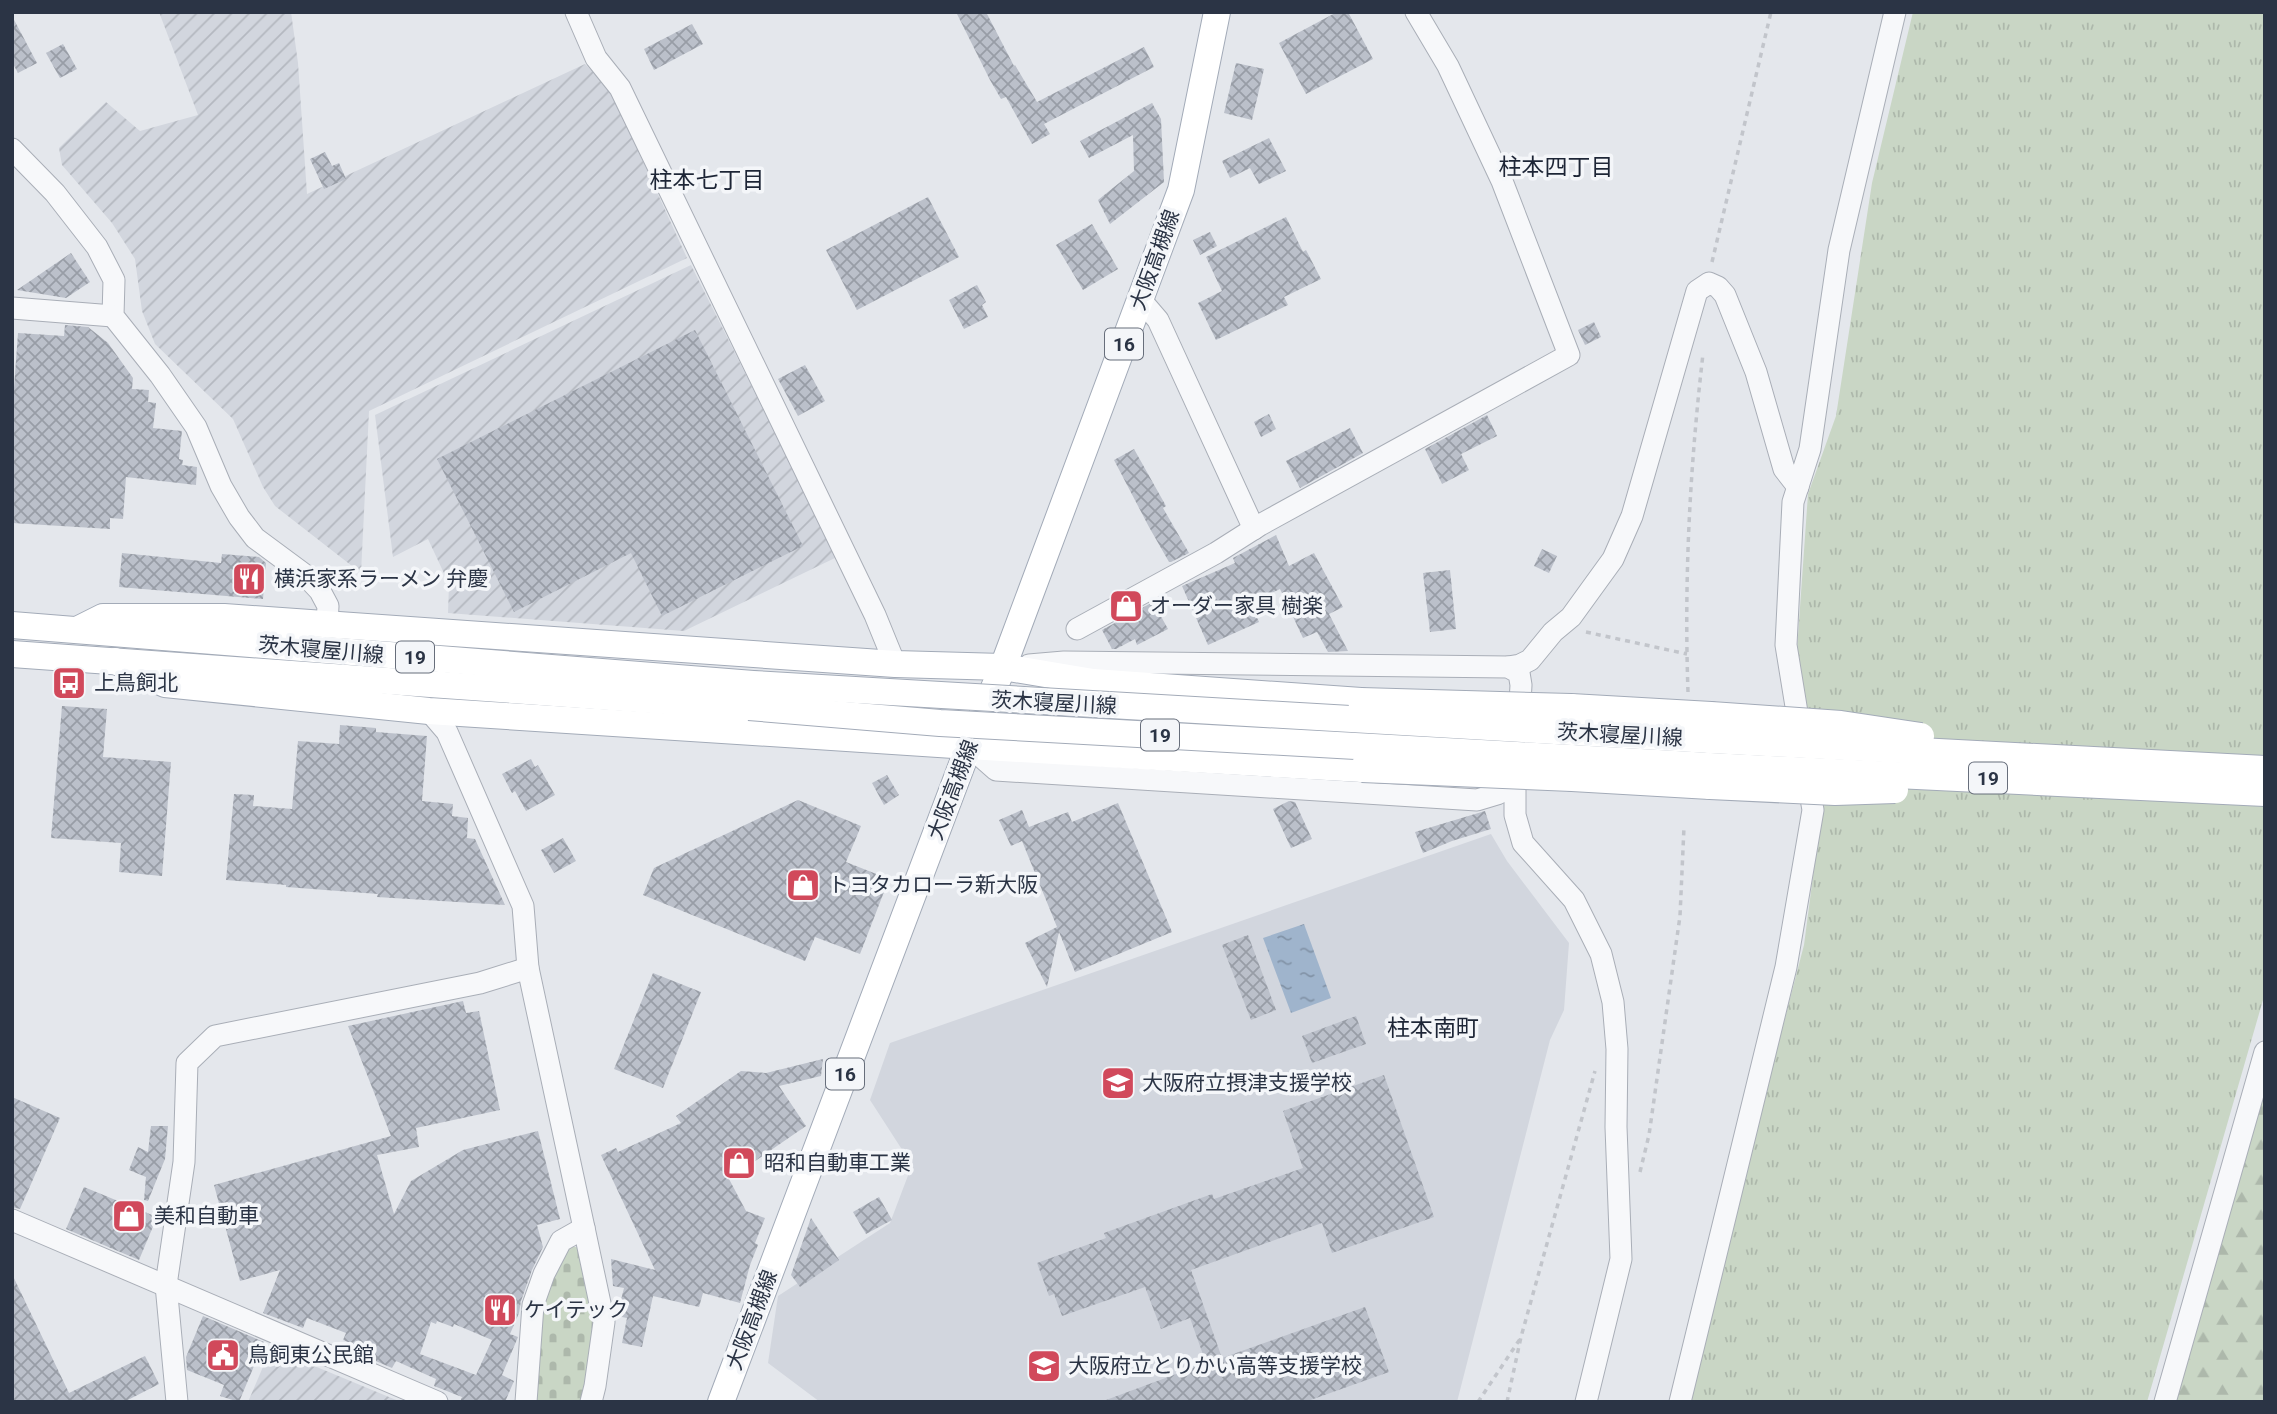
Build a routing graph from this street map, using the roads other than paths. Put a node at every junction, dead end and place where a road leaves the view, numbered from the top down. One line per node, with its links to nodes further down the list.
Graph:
1 (576, 12): 17 (street)
2 (1217, 12): 6 (main road, 大阪高槻線 / 16)
3 (1416, 12): 10 (street)
4 (1895, 12): 9 (street)
5 (12, 149): 8 (street)
6 (1140, 299): 10 (street); 18 (main road, 大阪高槻線 / 16)
7 (12, 308): 8 (street)
8 (113, 316): 11 (street)
9 (1798, 487): 19 (street); 40 (street)
10 (1254, 529): 13 (street)
11 (327, 624): 14 (main road); 17 (main road)
12 (12, 625): 14 (main road, 茨木寝屋川線 / 19)
13 (1077, 629)
14 (77, 630): 20 (main road, 茨木寝屋川線 / 19)
15 (12, 654): 16 (main road, 茨木寝屋川線 / 19)
16 (116, 661): 20 (main road, 茨木寝屋川線 / 19); 21 (main road)
17 (895, 664): 18 (main road)
18 (1003, 667): 19 (street); 22 (main road, bridge); 23 (main road, 大阪高槻線 / 16)
19 (1508, 667): 27 (street)
20 (751, 696): 22 (main road, 茨木寝屋川線 / 19, bridge)
21 (429, 711): 23 (main road); 29 (street)
22 (1571, 744): 23 (main road, bridge); 24 (main road); 24 (main road, 茨木寝屋川線 / 19)
23 (969, 746): 27 (street); 38 (main road, 大阪高槻線 / 16)
24 (1710, 752): 26 (main road, 茨木寝屋川線 / 19, bridge); 26 (main road, bridge)
25 (2265, 769): 26 (main road, 茨木寝屋川線 / 19, bridge)
26 (2087, 771): 28 (main road, 茨木寝屋川線 / 19, bridge)
27 (1515, 785): 39 (street)
28 (2265, 793)
29 (528, 968): 32 (street); 33 (street)
30 (2265, 1052): 41 (street)
31 (12, 1220): 33 (street)
32 (584, 1228): 36 (street); 37 (street)
33 (166, 1286): 34 (street); 35 (street)
34 (177, 1402)
35 (437, 1402)
36 (526, 1402)
37 (591, 1402)
38 (721, 1402)
39 (1586, 1402)
40 (1680, 1402)
41 (2165, 1402)

